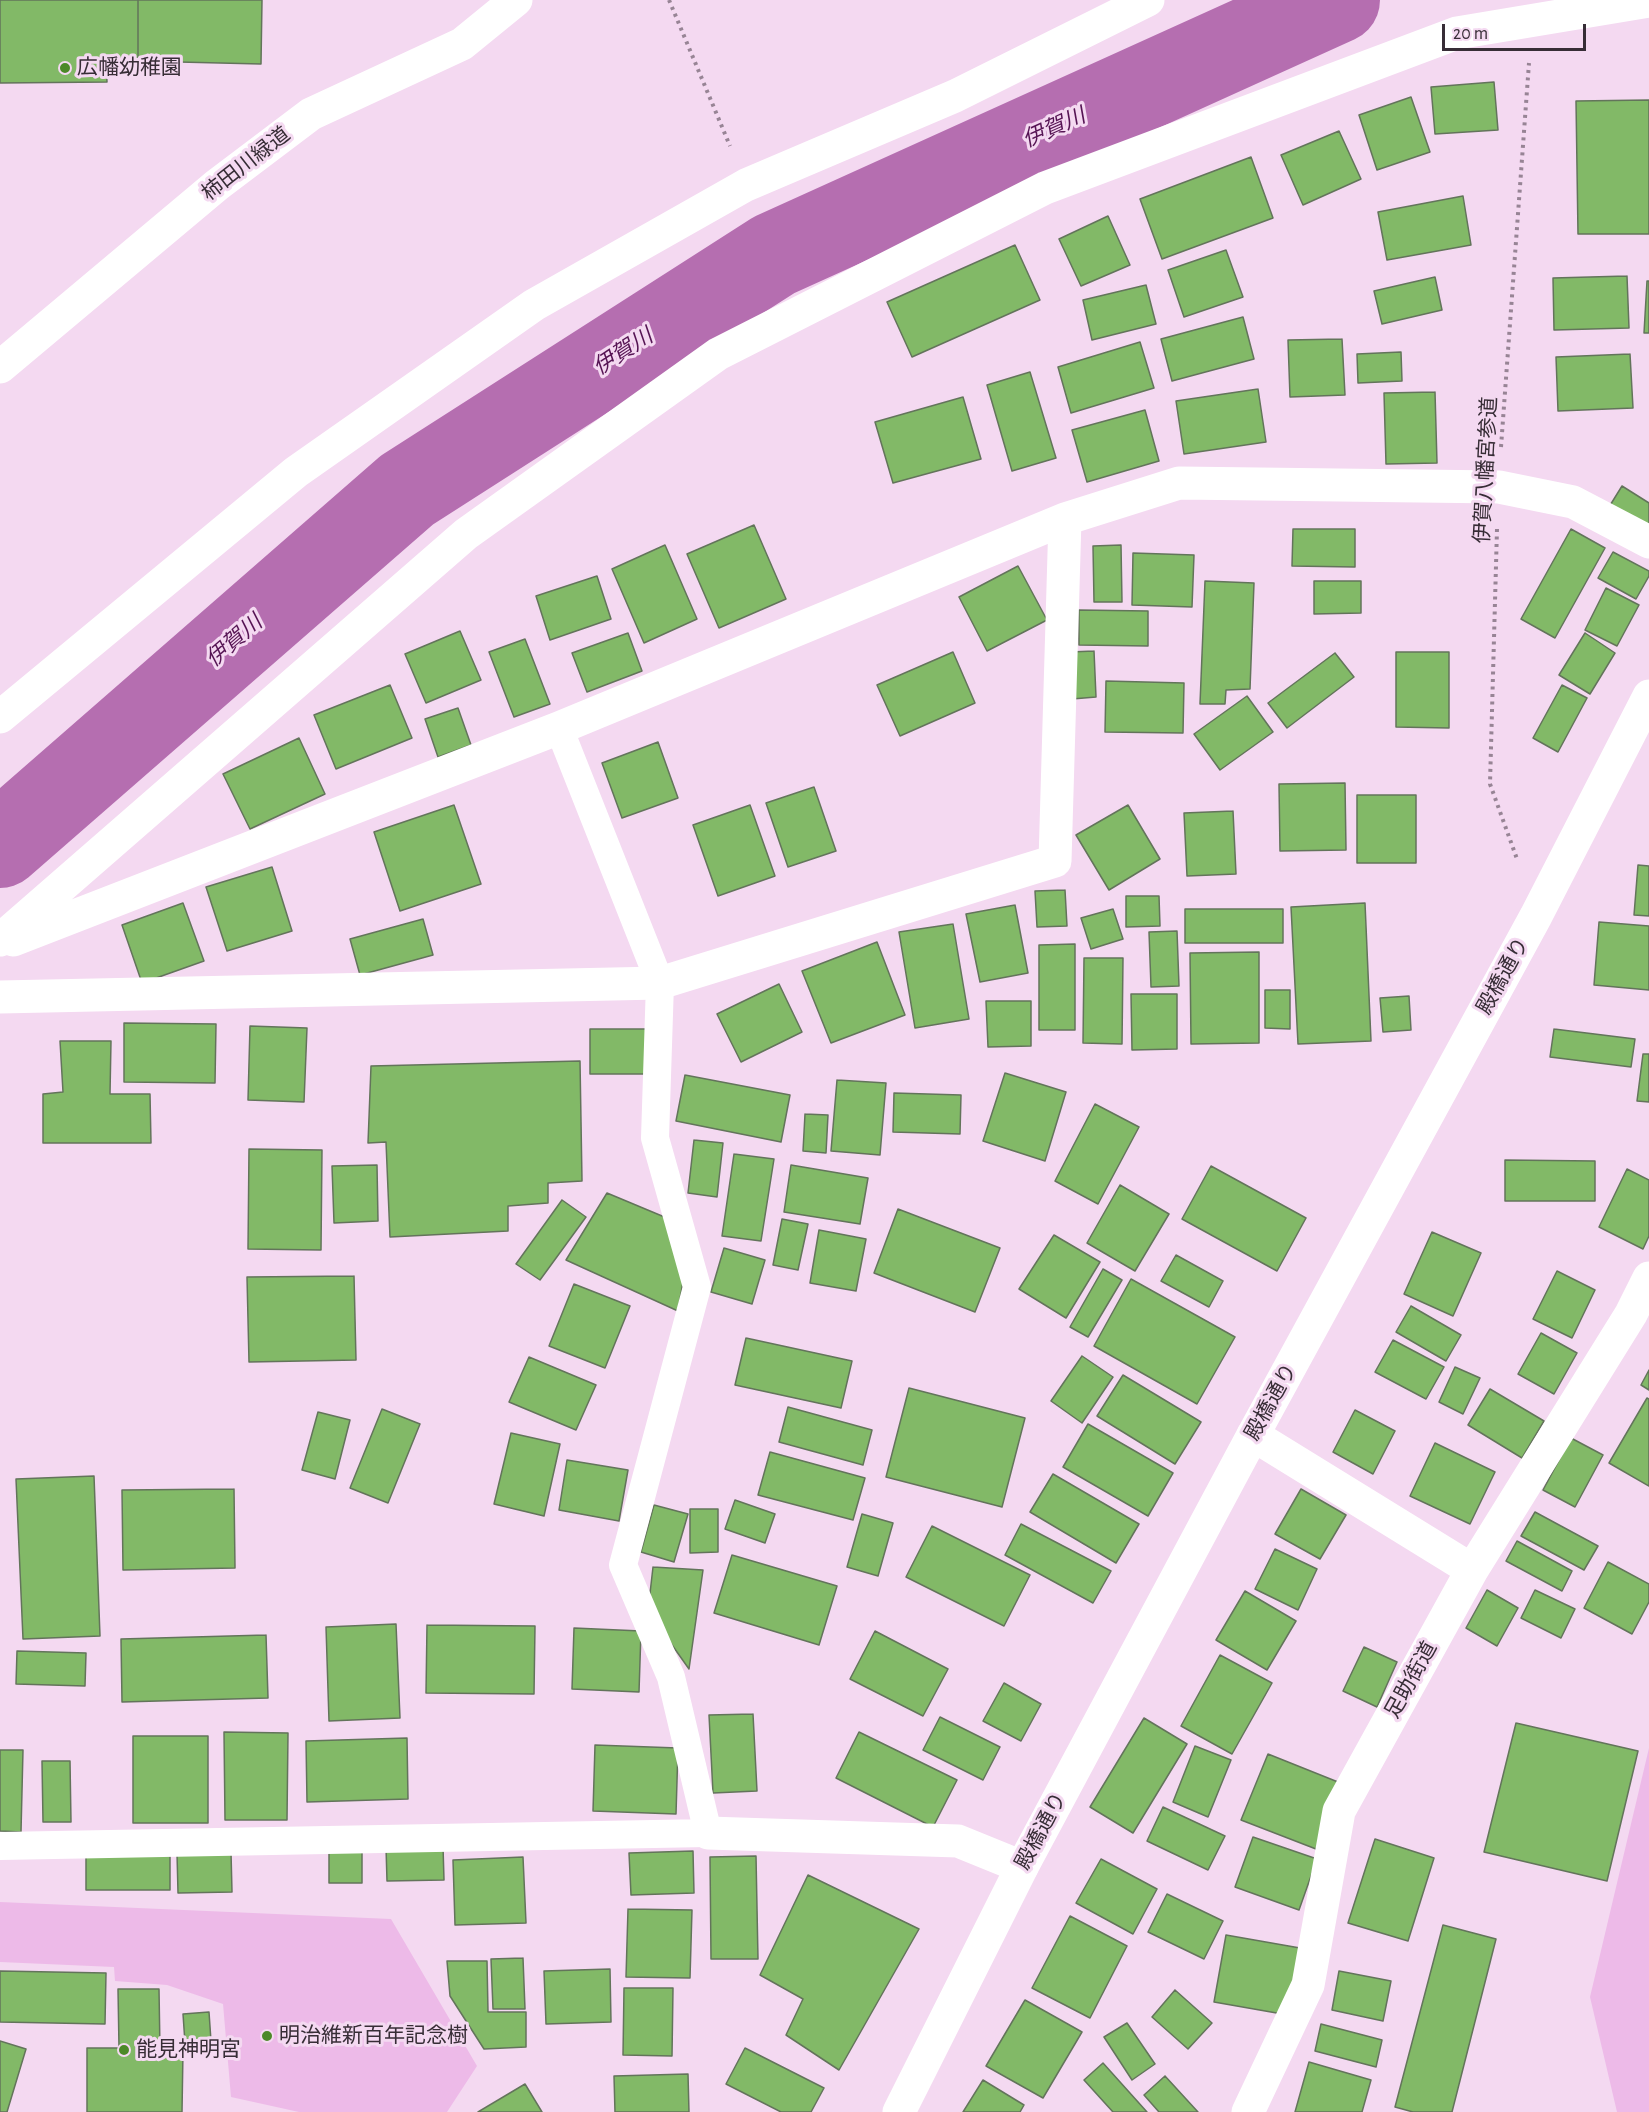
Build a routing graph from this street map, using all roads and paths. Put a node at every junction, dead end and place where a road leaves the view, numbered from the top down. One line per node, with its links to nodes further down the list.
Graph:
1 (516, 0): 7 (street, 柿田川緑道)
2 (669, 0): 6 (path)
3 (1148, 0): 6 (street)
4 (1649, 1): 5 (street)
5 (1532, 20): 8 (path, 伊賀八幡宮参道); 15 (street)
6 (746, 185): 12 (street)
7 (0, 367)
8 (1499, 487): 9 (street); 10 (street); 14 (path, 伊賀八幡宮参道)
9 (1065, 519): 13 (street); 17 (street)
10 (1649, 542)
11 (1649, 696): 14 (street, 殿橋通り)
12 (0, 717)
13 (559, 728): 16 (street); 17 (lane)
14 (1536, 915): 21 (street, 殿橋通り)
15 (0, 940)
16 (0, 945)
17 (660, 983): 18 (street); 23 (lane)
18 (0, 997)
19 (1649, 1278): 20 (street, 足助街道)
20 (1640, 1319): 22 (street, 足助街道)
21 (1253, 1435): 22 (street); 25 (street, 殿橋通り)
22 (1472, 1570): 27 (street, 足助街道)
23 (708, 1833): 24 (lane); 25 (street)
24 (0, 1846)
25 (1022, 1867): 26 (street, 殿橋通り)
26 (899, 2112)
27 (1248, 2112)

